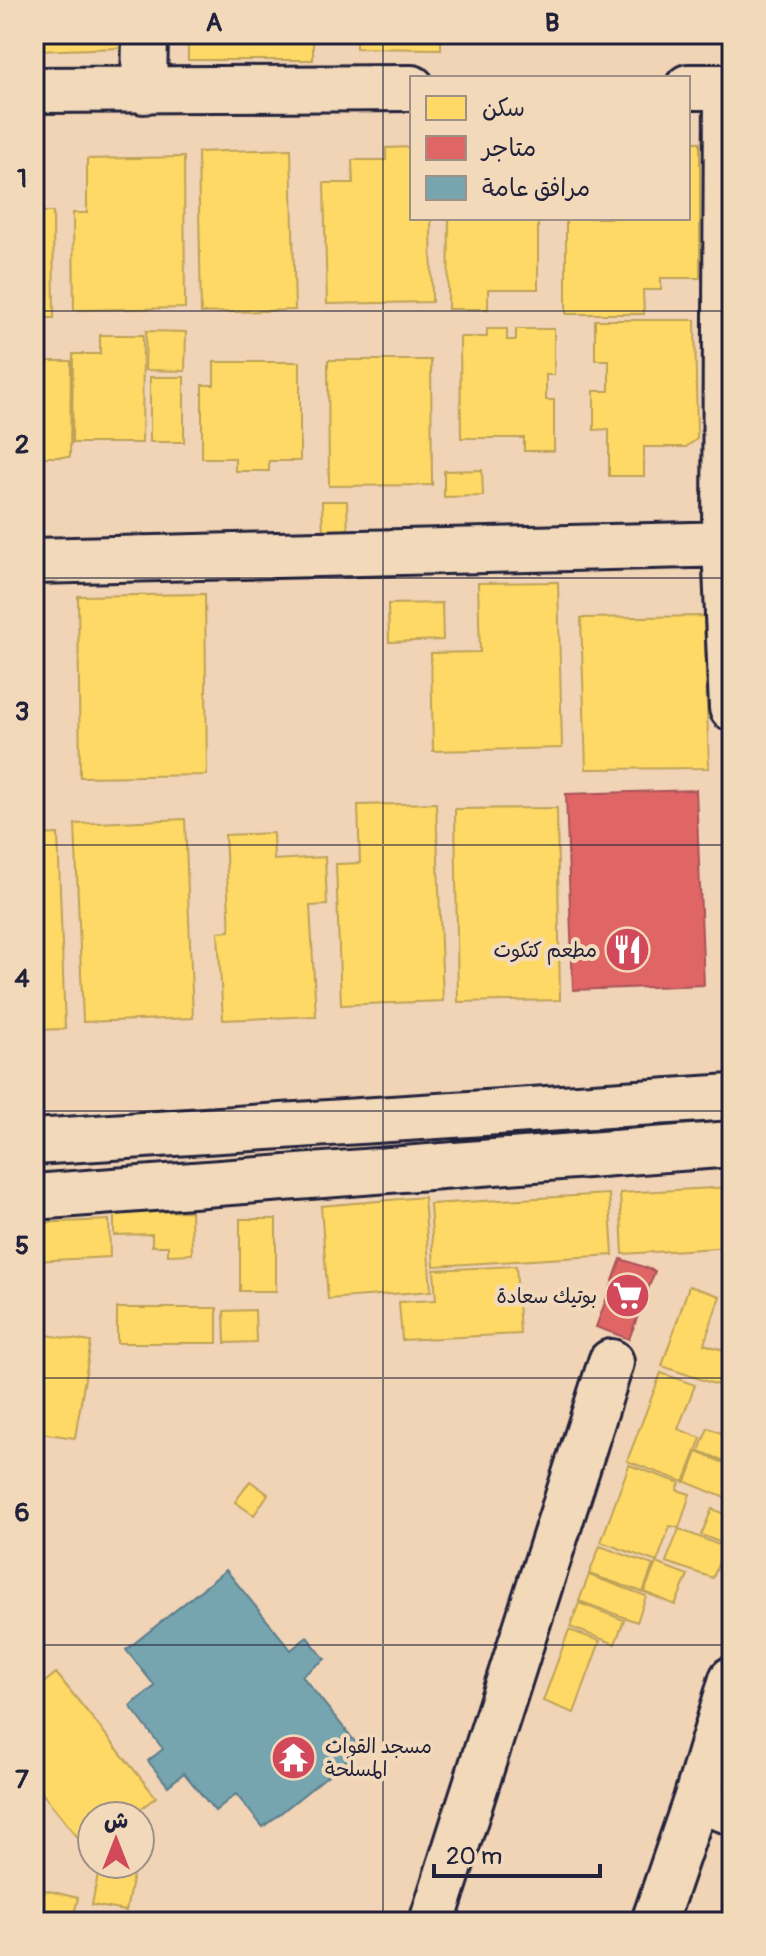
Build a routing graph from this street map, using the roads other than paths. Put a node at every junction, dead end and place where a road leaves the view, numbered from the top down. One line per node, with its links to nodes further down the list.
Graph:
1 (145, 34): 5 (street)
2 (716, 87): 6 (street)
3 (410, 88): 5 (street)
4 (34, 90): 5 (street)
5 (144, 91)
6 (729, 544): 7 (street); 8 (street)
7 (34, 561)
8 (732, 708)
9 (732, 1097): 10 (street)
10 (34, 1142)
11 (732, 1144): 12 (street)
12 (34, 1197)
13 (611, 1362): 16 (street)
14 (732, 1679): 15 (street)
15 (714, 1806): 17 (street)
16 (432, 1922)
17 (654, 1922)

